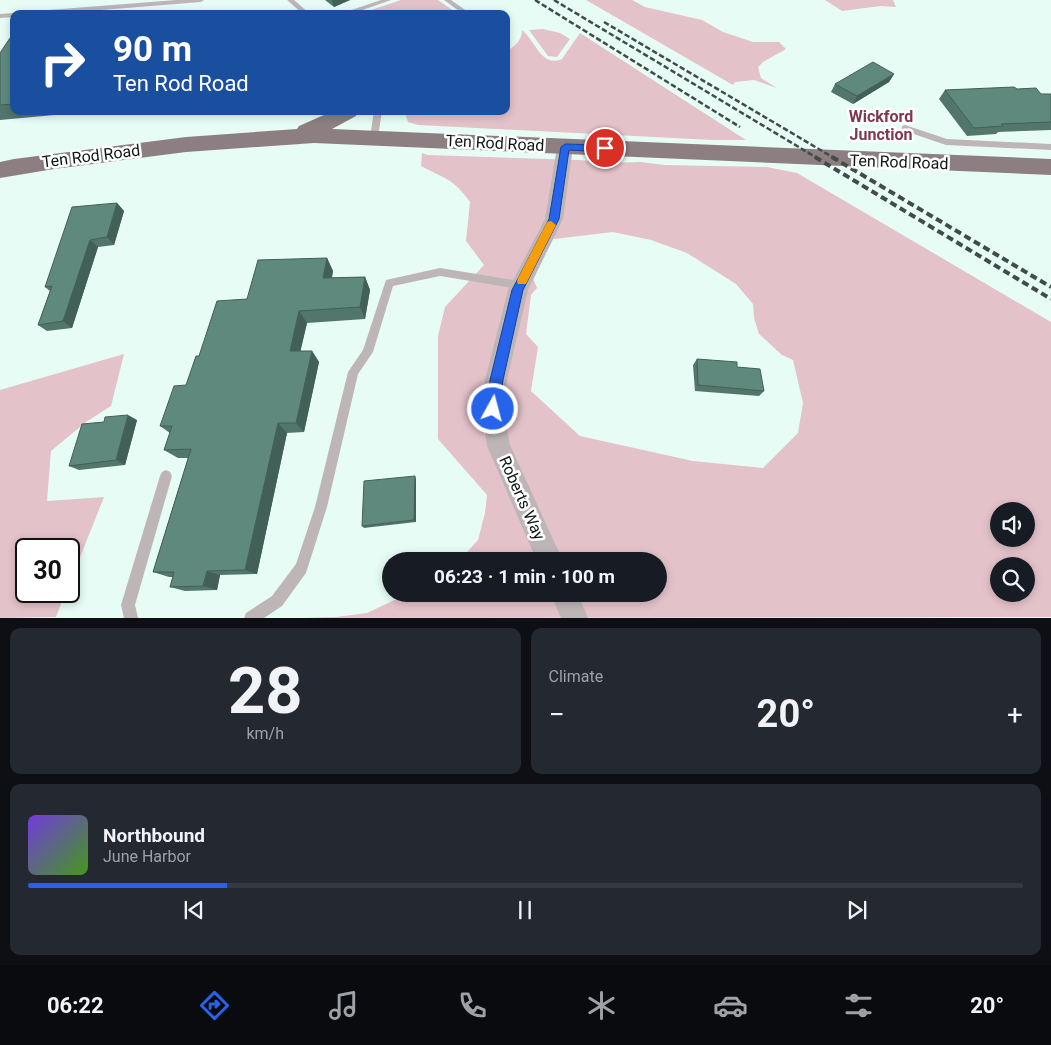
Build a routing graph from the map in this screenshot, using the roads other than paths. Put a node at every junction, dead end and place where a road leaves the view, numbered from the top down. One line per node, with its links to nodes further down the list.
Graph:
1 (201, 0): 5 (lane)
2 (388, 0): 7 (lane)
3 (447, 0): 8 (lane)
4 (293, 1): 6 (lane)
5 (74, 10)
6 (303, 10)
7 (356, 10)
8 (462, 10)
9 (343, 115): 12 (main road)
10 (377, 115): 13 (lane)
11 (905, 128): 15 (lane)
12 (290, 136): 13 (main road, Ten Rod Road); 17 (main road, Ten Rod Road)
13 (374, 137): 14 (main road, Ten Rod Road)
14 (565, 147): 16 (main road, Ten Rod Road); 18 (street, Roberts Way)
15 (1051, 147)
16 (1051, 167)
17 (0, 170)
18 (520, 285): 20 (street, Roberts Way); 23 (lane)
19 (166, 476): 22 (lane)
20 (546, 552)
21 (568, 602): 24 (street)
22 (131, 618)
23 (251, 618)
24 (575, 618)

